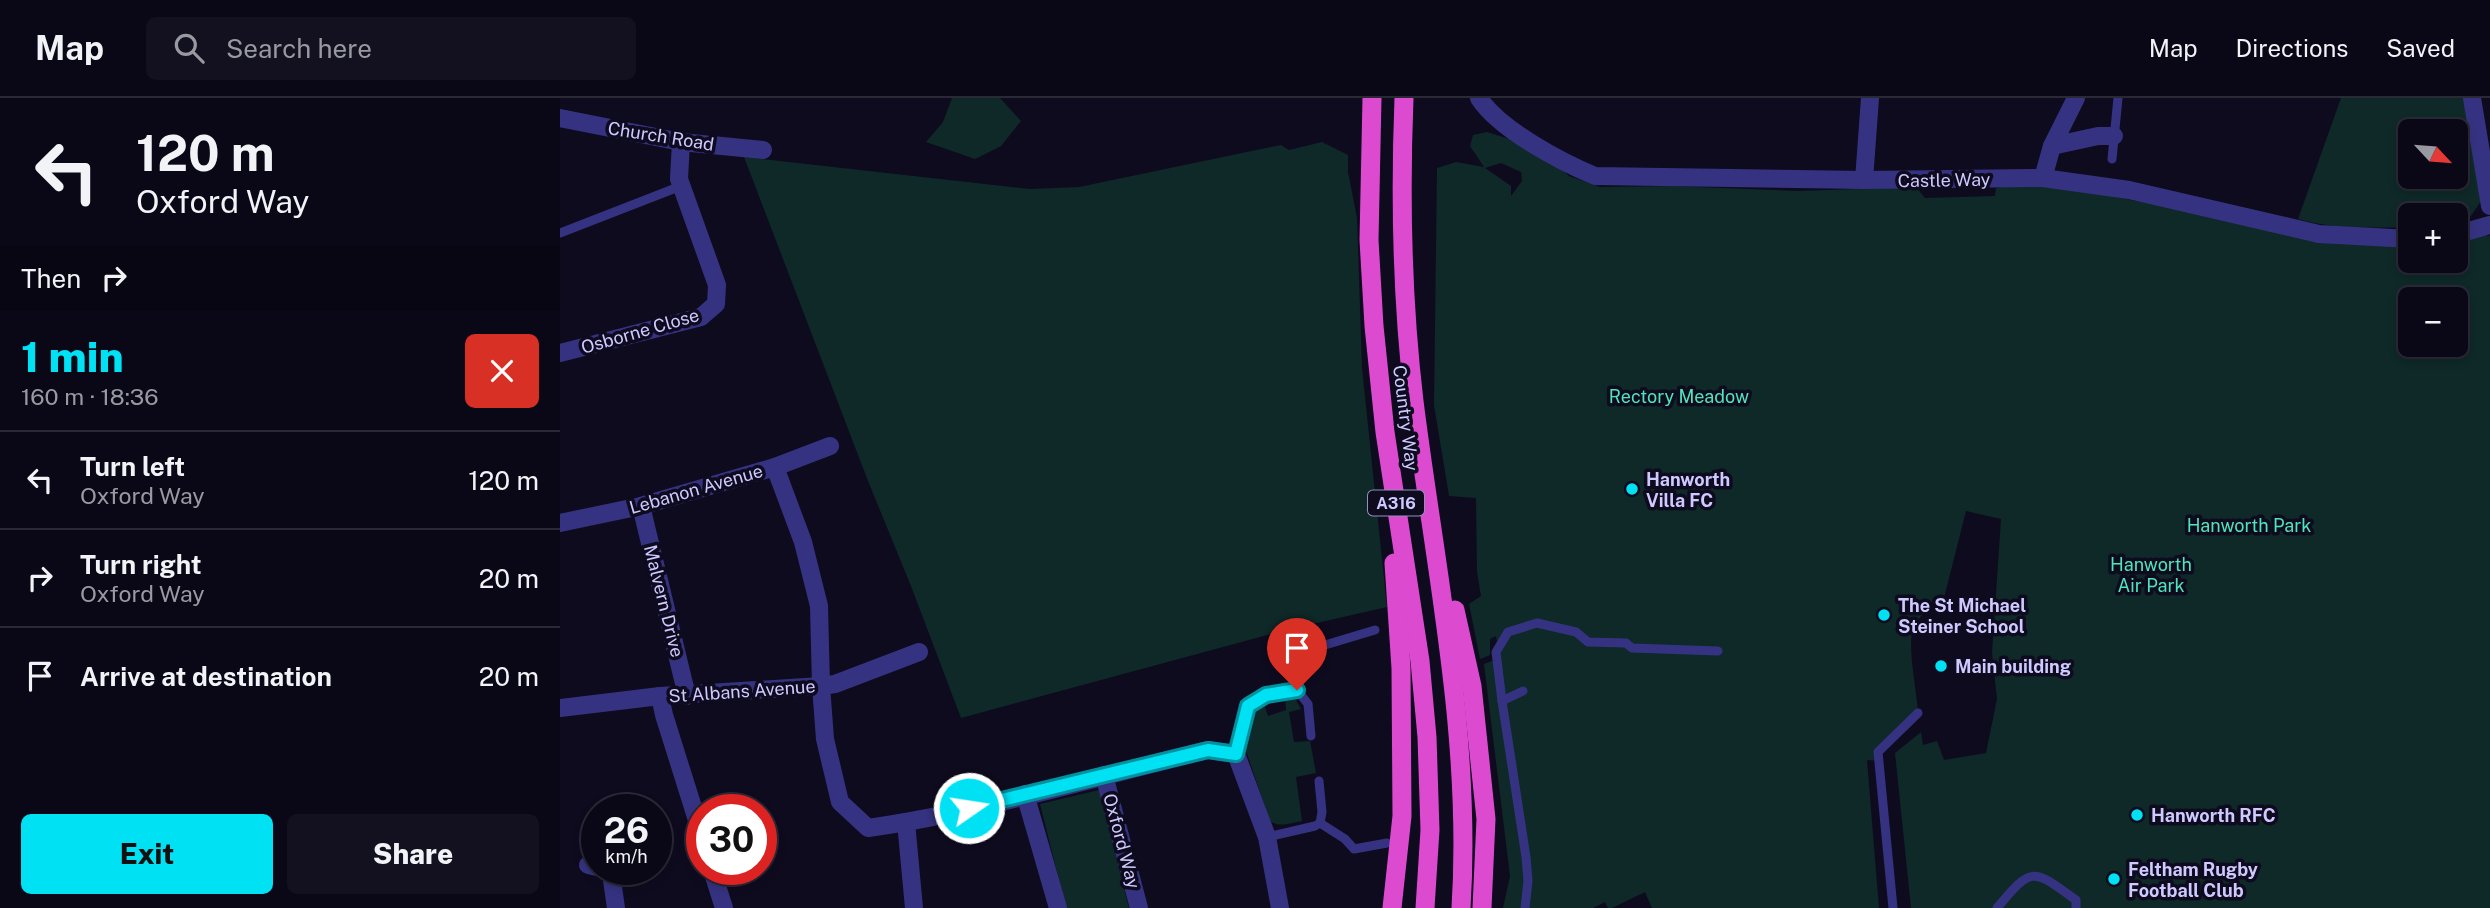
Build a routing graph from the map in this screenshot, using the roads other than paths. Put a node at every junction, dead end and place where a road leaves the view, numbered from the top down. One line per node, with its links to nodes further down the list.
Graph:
1 (1372, 98): 23 (highway, Country Way / A316)
2 (1404, 98): 26 (highway, Country Way / A316)
3 (1870, 98): 15 (street)
4 (2076, 98): 11 (street)
5 (2118, 98): 9 (lane)
6 (2472, 98): 17 (street)
7 (1485, 106): 15 (street, Castle Way)
8 (560, 118): 10 (street, Church Road)
9 (2114, 136): 11 (street); 13 (lane)
10 (681, 142): 12 (street, Church Road); 16 (street, Osborne Close)
11 (2052, 146): 14 (street)
12 (763, 150)
13 (2112, 159)
14 (2043, 178): 15 (street, Castle Way); 21 (street, Castle Way)
15 (1864, 180)
16 (681, 186): 20 (lane); 22 (street, Osborne Close)
17 (2490, 206)
18 (2490, 226): 19 (street)
19 (2468, 232)
20 (560, 233)
21 (2398, 239)
22 (560, 353)
23 (1385, 432): 58 (highway); 59 (highway, Country Way / A316)
24 (830, 446): 25 (street, Lebanon Avenue)
25 (775, 467): 27 (street, Lebanon Avenue); 32 (street)
26 (1427, 486): 60 (highway, Country Way / A316); 61 (highway)
27 (641, 506): 28 (street, Lebanon Avenue); 36 (street, Malvern Drive)
28 (560, 523)
29 (1375, 630): 33 (lane)
30 (1718, 650): 37 (lane)
31 (919, 652): 32 (street, St Albans Avenue)
32 (821, 686): 36 (street, St Albans Avenue); 46 (street, Oxford Way)
33 (1297, 690): 40 (lane); 41 (lane)
34 (1523, 691): 37 (lane)
35 (660, 696): 36 (street, St Albans Avenue); 38 (street, St Albans Avenue); 44 (street)
36 (687, 696)
37 (1503, 701): 62 (lane)
38 (560, 708)
39 (1918, 713): 63 (lane)
40 (1311, 736)
41 (1236, 754): 42 (street, Oxford Way); 48 (street)
42 (1104, 775): 45 (street, Oxford Way); 56 (street, Oxford Way)
43 (1319, 781): 47 (lane)
44 (689, 794)
45 (1026, 794): 46 (street, Oxford Way); 55 (street)
46 (906, 822): 54 (street)
47 (1320, 823): 48 (lane); 49 (lane)
48 (1267, 838): 57 (street)
49 (1387, 843)
50 (608, 885): 52 (street)
51 (717, 885): 53 (street)
52 (616, 908)
53 (724, 908)
54 (914, 908)
55 (1058, 908)
56 (1139, 908)
57 (1280, 908)
58 (1392, 908)
59 (1425, 908)
60 (1461, 908)
61 (1482, 908)
62 (1525, 908)
63 (1893, 908)
64 (1997, 908): 65 (lane)
65 (2076, 908)

